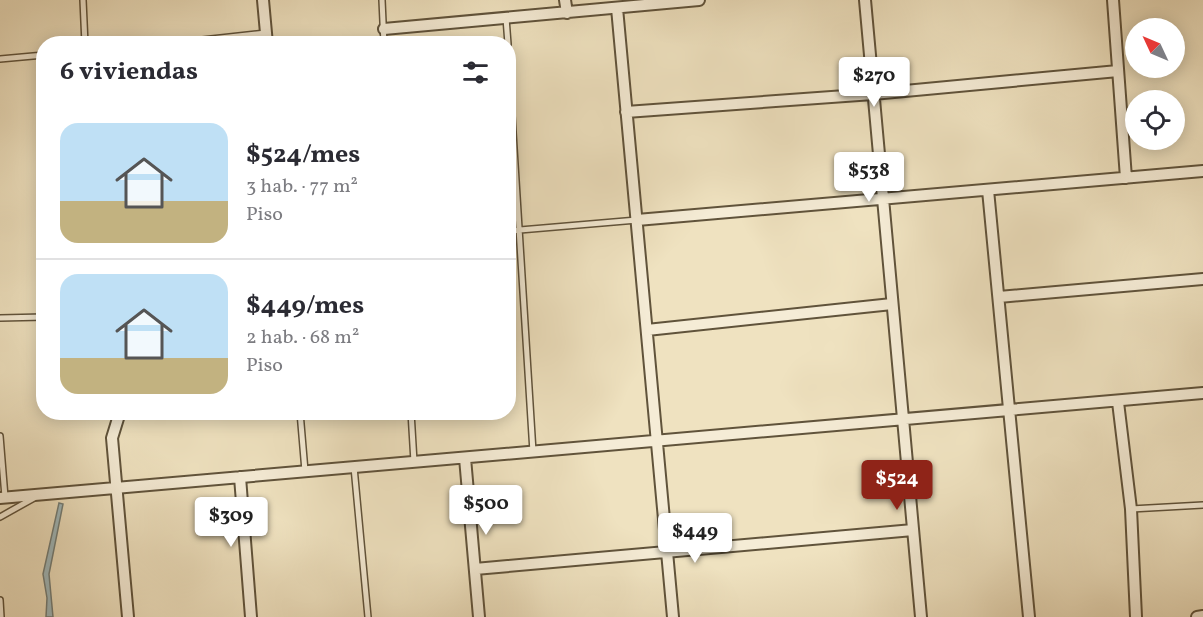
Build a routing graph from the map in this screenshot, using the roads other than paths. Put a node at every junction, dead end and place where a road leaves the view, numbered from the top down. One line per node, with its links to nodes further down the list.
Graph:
1 (83, 0): 12 (lane)
2 (263, 0): 13 (street)
3 (382, 0): 11 (lane)
4 (566, 0): 9 (street)
5 (699, 0): 8 (street)
6 (865, 0): 19 (street)
7 (1113, 0): 18 (street)
8 (617, 8): 9 (street); 20 (street)
9 (567, 13): 10 (street)
10 (507, 18): 11 (street); 15 (lane)
11 (384, 29): 14 (lane)
12 (85, 36)
13 (266, 36)
14 (384, 36)
15 (508, 36)
16 (36, 57): 17 (lane)
17 (0, 59)
18 (1118, 71): 19 (street); 22 (street)
19 (873, 94): 20 (street); 25 (street)
20 (626, 112): 26 (street)
21 (1203, 171): 22 (street)
22 (1126, 178): 24 (street)
23 (516, 181): 28 (lane)
24 (988, 190): 25 (street); 30 (street)
25 (883, 199): 26 (street); 31 (street)
26 (637, 220): 28 (lane); 34 (street)
27 (516, 230): 28 (lane)
28 (519, 230): 44 (lane)
29 (1203, 279): 30 (street)
30 (999, 297): 37 (street)
31 (892, 304): 34 (street); 41 (street)
32 (36, 317): 33 (lane)
33 (0, 318)
34 (647, 330): 43 (street)
35 (1203, 393): 36 (street)
36 (1118, 402): 37 (street); 54 (street)
37 (1009, 409): 41 (street); 69 (street)
38 (116, 420): 50 (street)
39 (301, 420): 48 (lane)
40 (411, 420): 46 (lane)
41 (902, 420): 43 (street); 56 (street)
42 (0, 436): 52 (lane)
43 (657, 441): 44 (street); 57 (street)
44 (533, 452): 45 (street)
45 (465, 458): 46 (street); 58 (street)
46 (414, 462): 47 (street)
47 (354, 467): 48 (street); 65 (lane)
48 (305, 471): 49 (street)
49 (240, 477): 50 (street); 64 (street)
50 (117, 488): 51 (street); 63 (street)
51 (40, 494): 52 (street); 55 (lane)
52 (3, 498)
53 (1203, 504): 54 (lane)
54 (1131, 509): 70 (street)
55 (0, 517)
56 (913, 530): 57 (street); 68 (street)
57 (667, 552): 58 (street); 67 (street)
58 (475, 569): 66 (street)
59 (0, 600): 60 (lane)
60 (0, 610): 62 (lane)
61 (1203, 616): 71 (street)
62 (1, 617)
63 (128, 617)
64 (250, 617)
65 (368, 617)
66 (480, 617)
67 (673, 617)
68 (921, 617)
69 (1029, 617)
70 (1136, 617)
71 (1197, 617)

